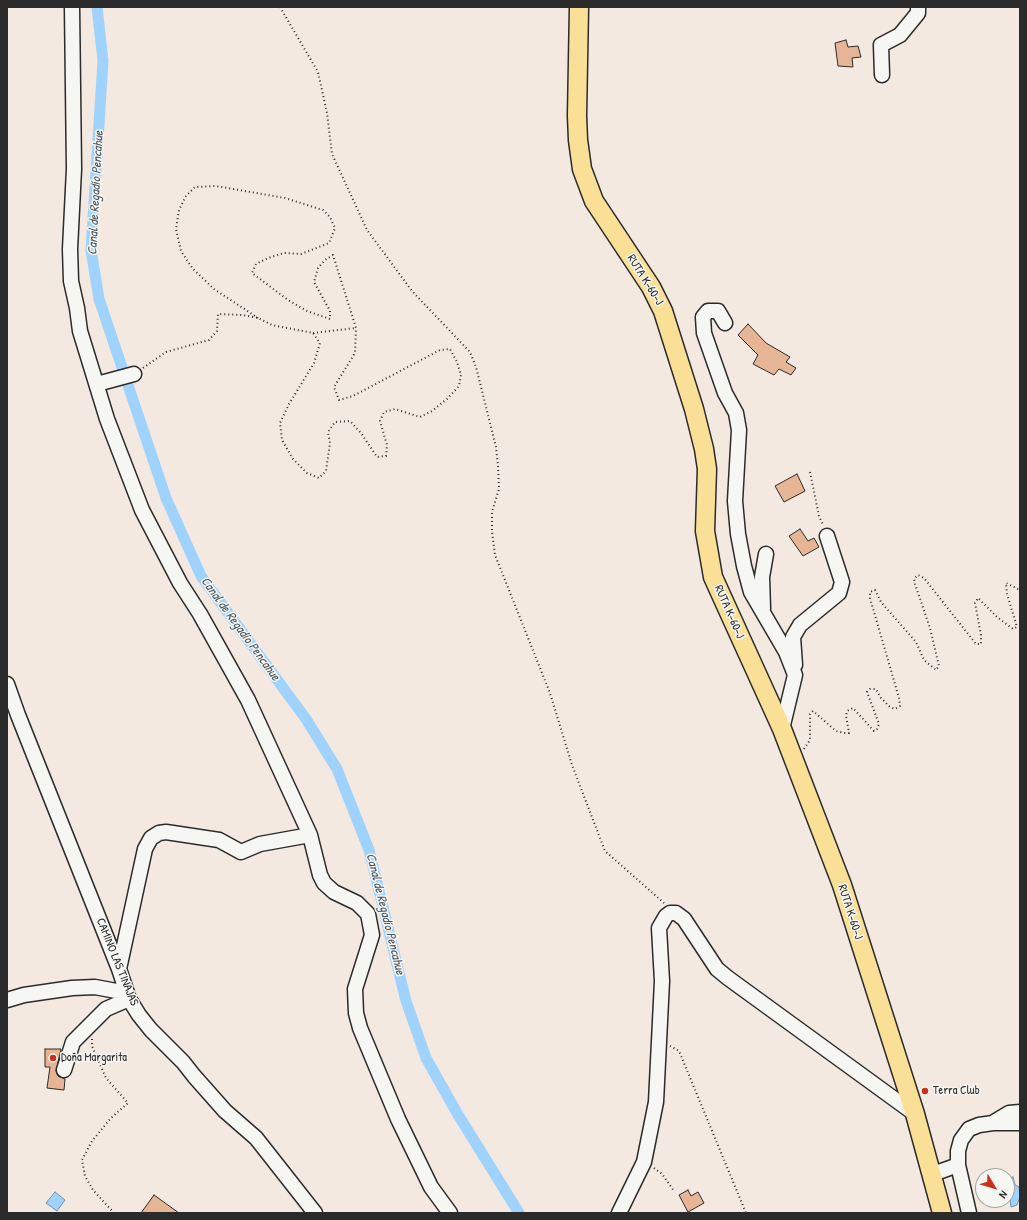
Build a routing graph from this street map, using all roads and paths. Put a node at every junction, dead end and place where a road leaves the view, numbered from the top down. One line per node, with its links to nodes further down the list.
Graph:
1 (72, 7): 11 (street)
2 (280, 7): 22 (path)
3 (579, 7): 19 (main road, RUTA K-60-J)
4 (918, 7): 5 (street)
5 (882, 75)
6 (258, 318): 8 (path); 9 (path); 10 (path)
7 (725, 323): 16 (street)
8 (356, 328): 9 (path); 9 (path)
9 (313, 333)
10 (134, 374): 11 (street)
11 (97, 384): 21 (street)
12 (810, 472): 13 (path)
13 (827, 536): 17 (street)
14 (766, 554): 16 (street)
15 (1020, 590): 20 (path)
16 (763, 614): 17 (street)
17 (795, 675): 19 (street)
18 (7, 684): 23 (street, CAMINO LAS TINAJAS)
19 (782, 729): 20 (main road, RUTA K-60-J)
20 (796, 764): 30 (main road, RUTA K-60-J)
21 (310, 835): 23 (street); 39 (street)
22 (676, 912): 27 (street); 30 (street)
23 (119, 969): 24 (street, CAMINO LAS TINAJAS)
24 (128, 996): 25 (street); 26 (street); 38 (street, CAMINO LAS TINAJAS)
25 (7, 1000)
26 (92, 1022): 28 (street); 37 (path)
27 (660, 1040): 33 (street); 41 (path)
28 (64, 1070)
29 (1020, 1112): 31 (street)
30 (915, 1114): 35 (main road, RUTA K-60-J)
31 (994, 1123): 32 (street); 34 (street)
32 (1020, 1123)
33 (644, 1162): 36 (path); 40 (street)
34 (958, 1165): 35 (street); 43 (street)
35 (933, 1174): 42 (main road, RUTA K-60-J)
36 (674, 1190)
37 (114, 1213)
38 (315, 1213)
39 (450, 1213)
40 (619, 1213)
41 (746, 1213)
42 (942, 1213)
43 (969, 1213)

